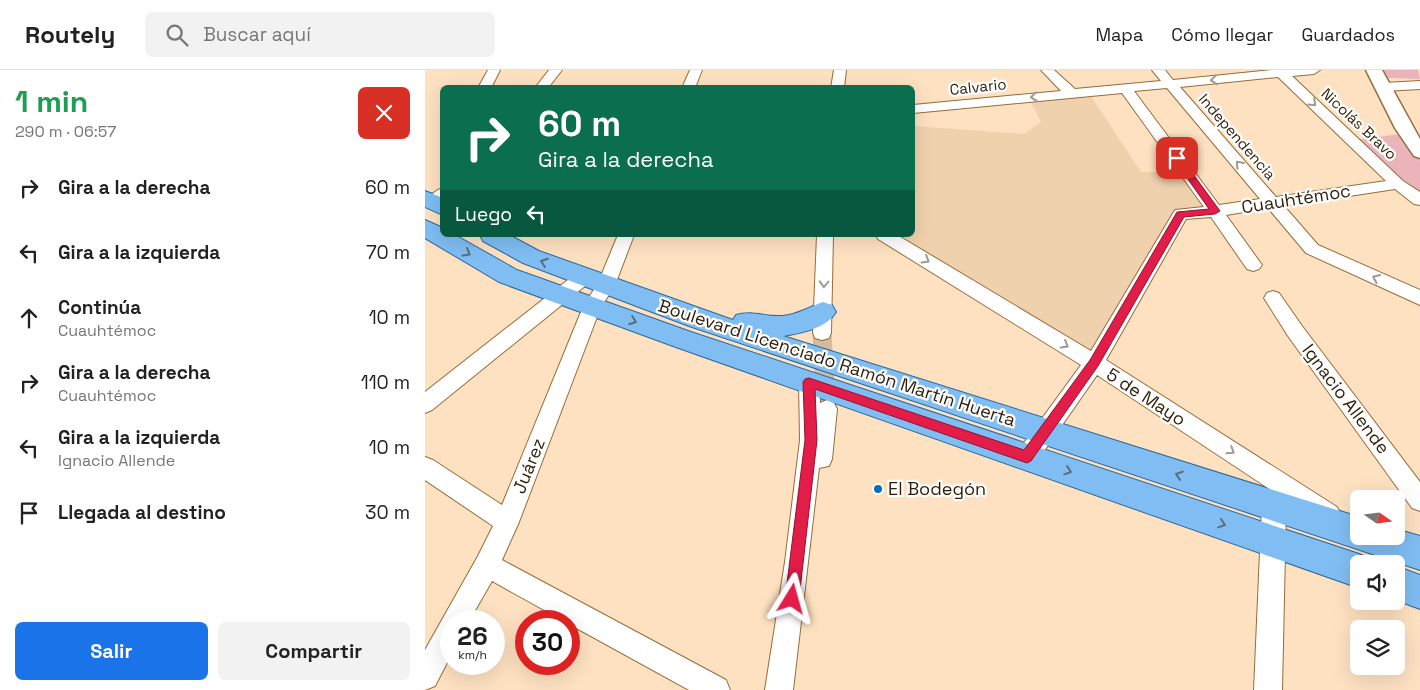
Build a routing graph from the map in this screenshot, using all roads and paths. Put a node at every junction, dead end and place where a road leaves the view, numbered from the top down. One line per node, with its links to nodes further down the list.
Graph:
1 (503, 70): 10 (street)
2 (556, 70): 12 (street)
3 (696, 70): 13 (street)
4 (839, 70): 14 (street)
5 (1047, 70): 18 (street)
6 (1158, 70): 11 (street, Independencia)
7 (1314, 70): 9 (street, Calvario)
8 (1374, 70): 16 (street)
9 (1279, 72): 11 (street, Calvario, one-way to 11); 21 (street, Nicolás Bravo, one-way to 21)
10 (489, 79)
11 (1170, 84): 17 (street, Calvario); 23 (street, Independencia, one-way to 11)
12 (544, 85)
13 (689, 85)
14 (837, 85)
15 (1420, 85): 16 (street)
16 (1384, 87): 20 (street)
17 (1125, 88): 18 (street, Calvario); 24 (street)
18 (1072, 94): 19 (street, Calvario, one-way to 19)
19 (915, 109)
20 (1420, 152)
21 (1398, 184): 22 (street, Nicolás Bravo); 23 (street, Cuauhtémoc)
22 (1420, 200)
23 (1271, 201): 24 (street, Cuauhtémoc); 34 (street, Independencia, one-way to 23)
24 (1215, 211): 30 (street); 37 (street, Cuauhtémoc)
25 (467, 237): 32 (main road, Boulevard Licenciado Ramón Martín Huerta, one-way to 32)
26 (495, 237): 31 (main road, Boulevard Licenciado Ramón Martín Huerta, one-way to 26)
27 (625, 237): 31 (street, Juárez)
28 (825, 237): 36 (street, one-way to 36)
29 (887, 237): 37 (street, 5 de Mayo, one-way to 37)
30 (1253, 265)
31 (594, 289): 32 (main road, Boulevard Licenciado Ramón Martín Huerta); 35 (main road, Boulevard Licenciado Ramón Martín Huerta); 38 (main road, Boulevard Licenciado Ramón Martín Huerta, one-way to 38); 46 (street, Juárez)
32 (562, 296): 39 (street)
33 (1273, 298): 44 (street, Ignacio Allende)
34 (1420, 298)
35 (698, 319): 36 (main road); 41 (main road, Boulevard Licenciado Ramón Martín Huerta)
36 (822, 323)
37 (1094, 363): 41 (street, Cuauhtémoc); 47 (street, 5 de Mayo, one-way to 47)
38 (809, 382): 42 (main road, Boulevard Licenciado Ramón Martín Huerta); 52 (street)
39 (425, 404)
40 (827, 409): 52 (street)
41 (1046, 432): 42 (street, Cuauhtémoc); 45 (main road, Boulevard Licenciado Ramón Martín Huerta, one-way to 41)
42 (1027, 457): 49 (main road, Boulevard Licenciado Ramón Martín Huerta, one-way to 49)
43 (425, 467): 46 (street)
44 (1420, 500)
45 (1274, 506): 48 (main road, Boulevard Licenciado Ramón Martín Huerta); 49 (street)
46 (507, 522): 53 (street, Juárez)
47 (1350, 527)
48 (1350, 530)
49 (1273, 541): 54 (main road, Boulevard Licenciado Ramón Martín Huerta); 62 (street)
50 (1395, 545): 51 (main road, Boulevard Licenciado Ramón Martín Huerta)
51 (1420, 553)
52 (797, 562): 61 (street)
53 (487, 565): 57 (street, Juárez); 60 (street)
54 (1350, 568)
55 (1405, 587): 56 (main road)
56 (1420, 592)
57 (461, 610)
58 (440, 649): 59 (street)
59 (425, 676)
60 (715, 690)
61 (779, 690)
62 (1268, 690)

